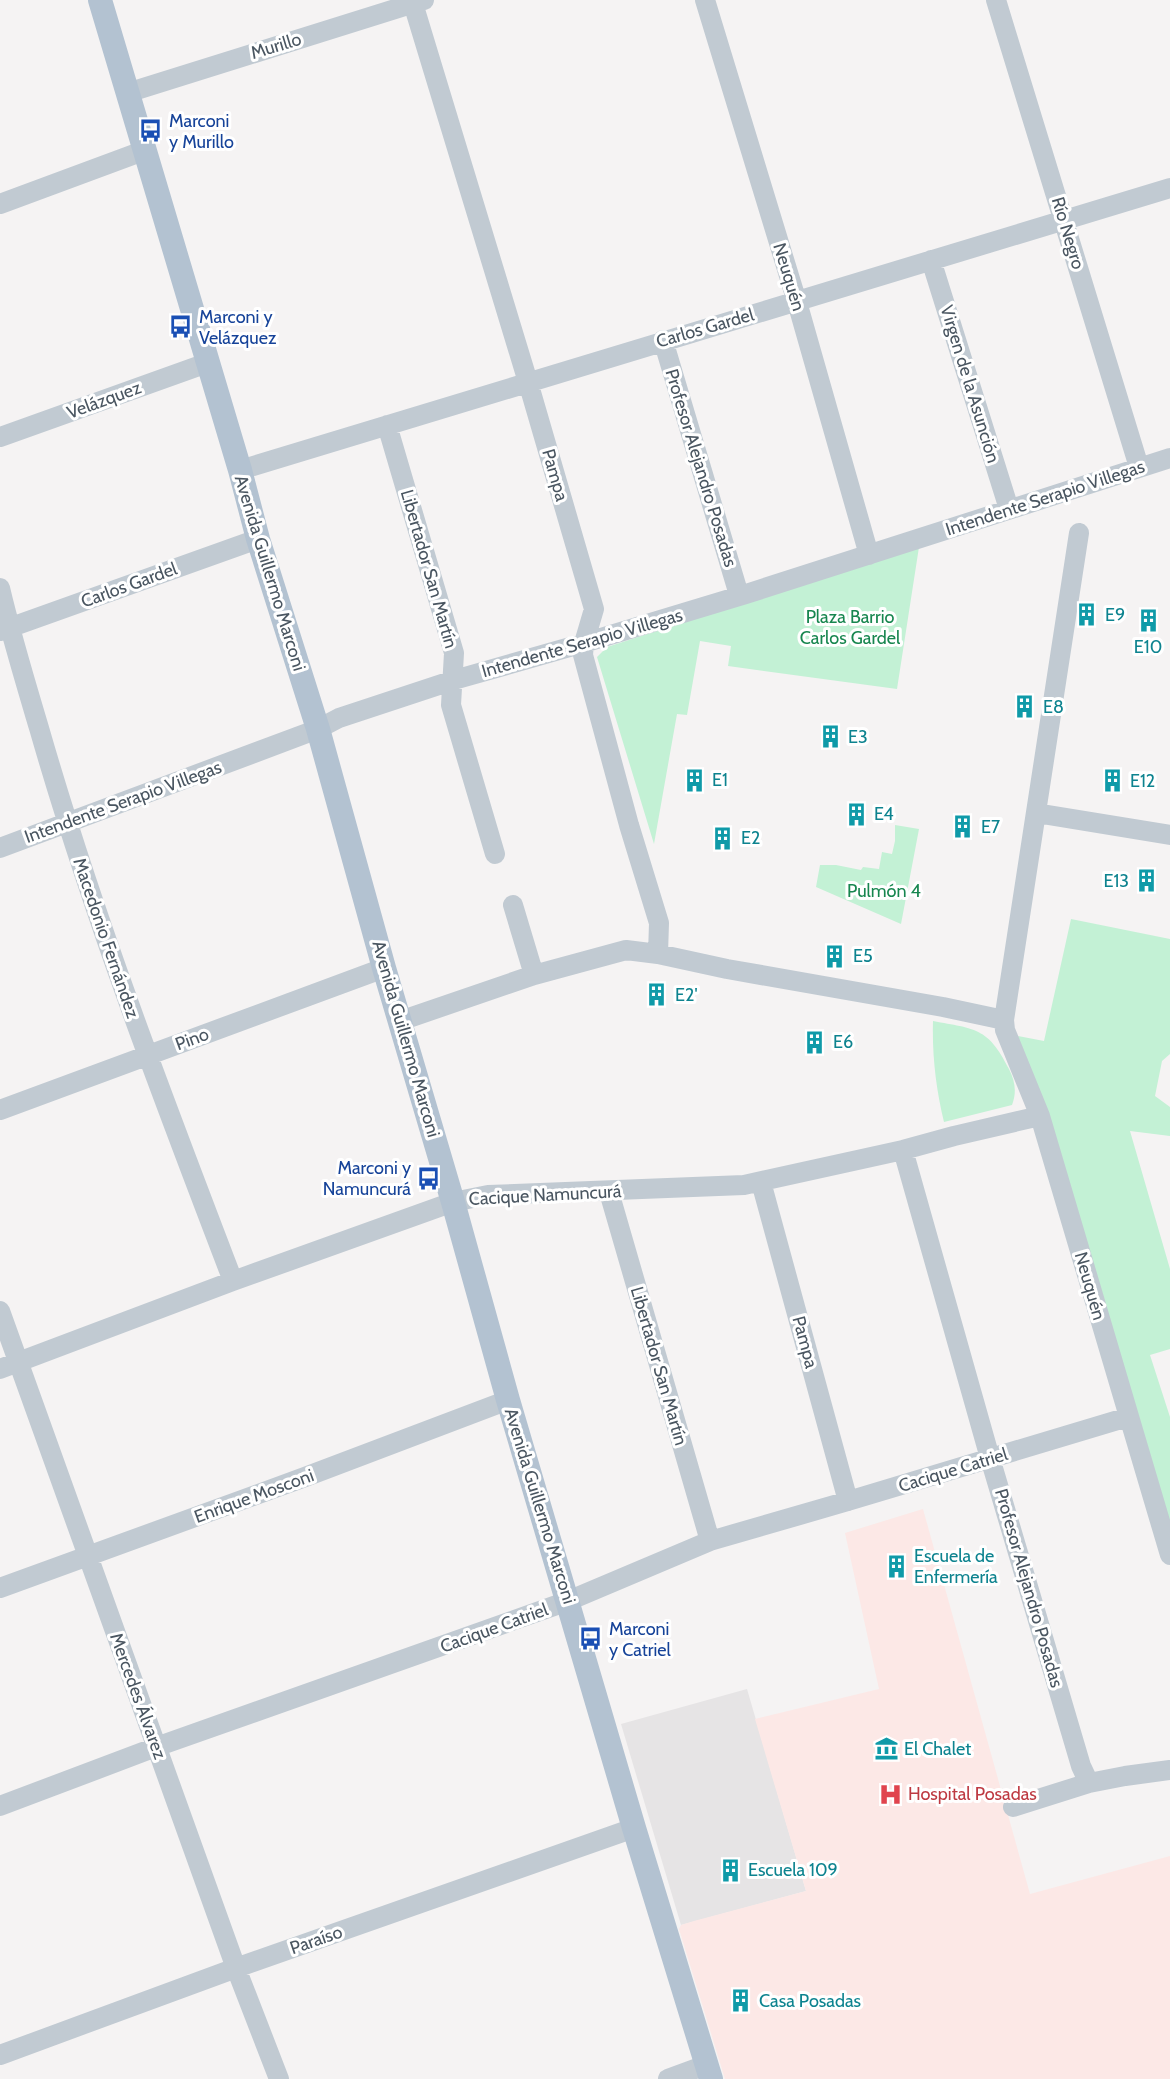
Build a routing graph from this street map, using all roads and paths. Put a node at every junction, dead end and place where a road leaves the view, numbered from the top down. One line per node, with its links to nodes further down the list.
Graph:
1 (99, 0): 5 (main road, Avenida Guillermo Marconi)
2 (705, 0): 11 (street, Neuquén)
3 (996, 0): 9 (street, Río Negro)
4 (416, 1): 5 (street, Murillo); 14 (street, Pampa)
5 (127, 93): 6 (main road, Avenida Guillermo Marconi)
6 (143, 151): 8 (street); 13 (main road, Avenida Guillermo Marconi)
7 (1170, 188): 9 (street, Carlos Gardel)
8 (0, 204)
9 (1065, 220): 10 (street, Carlos Gardel); 18 (street, Río Negro)
10 (931, 260): 11 (street, Carlos Gardel); 20 (street, Virgen de la Asunción)
11 (797, 302): 12 (street, Carlos Gardel); 23 (street, Neuquén)
12 (663, 340): 14 (street, Carlos Gardel); 25 (street, Profesor Alejandro Posadas)
13 (207, 363): 16 (street, Velázquez); 19 (main road, Avenida Guillermo Marconi)
14 (528, 382): 15 (street, Carlos Gardel); 27 (street, Pampa)
15 (387, 425): 19 (street, Carlos Gardel); 28 (street, Libertador San Martín)
16 (0, 437)
17 (1170, 458): 18 (street, Intendente Serapio Villegas)
18 (1139, 467): 20 (street, Intendente Serapio Villegas)
19 (240, 470): 22 (main road, Avenida Guillermo Marconi)
20 (1009, 509): 23 (street, Intendente Serapio Villegas)
21 (1079, 533): 30 (street)
22 (258, 539): 26 (street, Carlos Gardel); 29 (main road, Avenida Guillermo Marconi)
23 (869, 555): 25 (street, Intendente Serapio Villegas)
24 (0, 588): 26 (street, Macedonio Fernández)
25 (739, 595): 27 (street, Intendente Serapio Villegas)
26 (5, 629): 31 (street, Macedonio Fernández)
27 (584, 643): 28 (street, Intendente Serapio Villegas); 36 (street, Pampa)
28 (453, 680): 29 (street, Intendente Serapio Villegas); 34 (street, Libertador San Martín)
29 (318, 729): 31 (street, Intendente Serapio Villegas); 37 (main road, Avenida Guillermo Marconi)
30 (1036, 813): 32 (street); 39 (street)
31 (67, 824): 33 (street, Intendente Serapio Villegas); 41 (street, Macedonio Fernández)
32 (1170, 835)
33 (0, 848)
34 (495, 854)
35 (513, 905): 38 (street)
36 (658, 954): 38 (street); 39 (street)
37 (384, 968): 40 (main road, Avenida Guillermo Marconi); 41 (street, Pino)
38 (534, 975): 40 (street)
39 (1004, 1020): 43 (street, Neuquén)
40 (400, 1021): 47 (main road, Avenida Guillermo Marconi)
41 (147, 1055): 42 (street, Pino); 48 (street, Macedonio Fernández)
42 (0, 1110)
43 (1040, 1116): 44 (street, Cacique Namuncurá); 53 (street, Neuquén)
44 (903, 1150): 45 (street, Cacique Namuncurá); 54 (street, Profesor Alejandro Posadas)
45 (761, 1182): 46 (street, Cacique Namuncurá); 55 (street, Pampa)
46 (609, 1192): 47 (street, Cacique Namuncurá); 56 (street, Libertador San Martín)
47 (453, 1202): 48 (street, Cacique Namuncurá); 52 (main road, Avenida Guillermo Marconi)
48 (233, 1281): 50 (street, Cacique Namuncurá)
49 (0, 1311): 50 (street, Mercedes Álvarez)
50 (19, 1361): 51 (street, Cacique Namuncurá); 58 (street, Mercedes Álvarez)
51 (0, 1368)
52 (508, 1400): 58 (street, Enrique Mosconi); 60 (main road, Avenida Guillermo Marconi)
53 (1128, 1417): 54 (street, Cacique Catriel); 57 (street, Neuquén)
54 (990, 1458): 55 (street, Cacique Catriel); 63 (street, Profesor Alejandro Posadas)
55 (848, 1501): 56 (street, Cacique Catriel)
56 (710, 1541): 60 (street, Cacique Catriel)
57 (1170, 1555)
58 (88, 1557): 59 (street, Enrique Mosconi); 61 (street, Mercedes Álvarez)
59 (0, 1588)
60 (568, 1601): 61 (street, Cacique Catriel); 66 (main road, Avenida Guillermo Marconi)
61 (156, 1747): 64 (street, Cacique Catriel); 67 (street, Mercedes Álvarez)
62 (1170, 1770): 63 (street)
63 (1089, 1783): 65 (street)
64 (0, 1806)
65 (1013, 1807)
66 (634, 1828): 67 (street, Paraíso); 69 (main road, Avenida Guillermo Marconi)
67 (236, 1968): 68 (street, Paraíso); 70 (street, Mercedes Álvarez)
68 (0, 2055)
69 (709, 2072): 71 (street)
70 (279, 2079)
71 (668, 2079)

